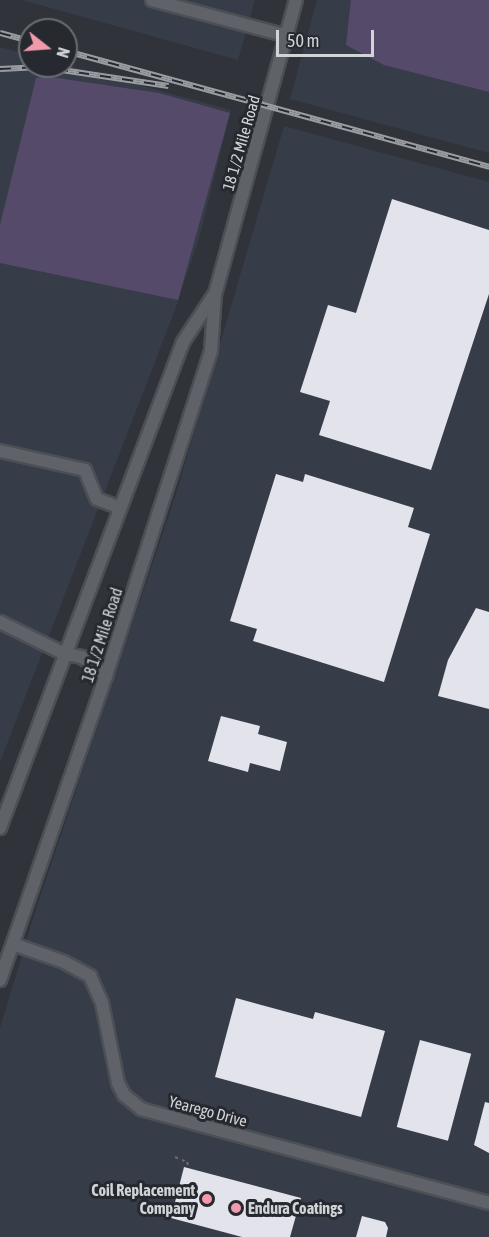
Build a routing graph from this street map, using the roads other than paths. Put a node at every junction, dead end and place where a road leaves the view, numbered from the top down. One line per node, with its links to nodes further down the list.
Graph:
1 (152, 0): 3 (street)
2 (296, 0): 3 (street, 18 1/2 Mile Road)
3 (286, 36): 4 (street, 18 1/2 Mile Road)
4 (215, 294): 6 (street, 18 1/2 Mile Road); 9 (street, 18 1/2 Mile Road)
5 (0, 451): 6 (street)
6 (120, 508): 8 (street, 18 1/2 Mile Road)
7 (0, 622): 8 (street)
8 (65, 654): 9 (street); 10 (street, 18 1/2 Mile Road)
9 (106, 676): 11 (street, 18 1/2 Mile Road)
10 (0, 828)
11 (13, 944): 12 (street, 18 1/2 Mile Road); 13 (street, Yearego Drive)
12 (0, 980)
13 (489, 1203)

